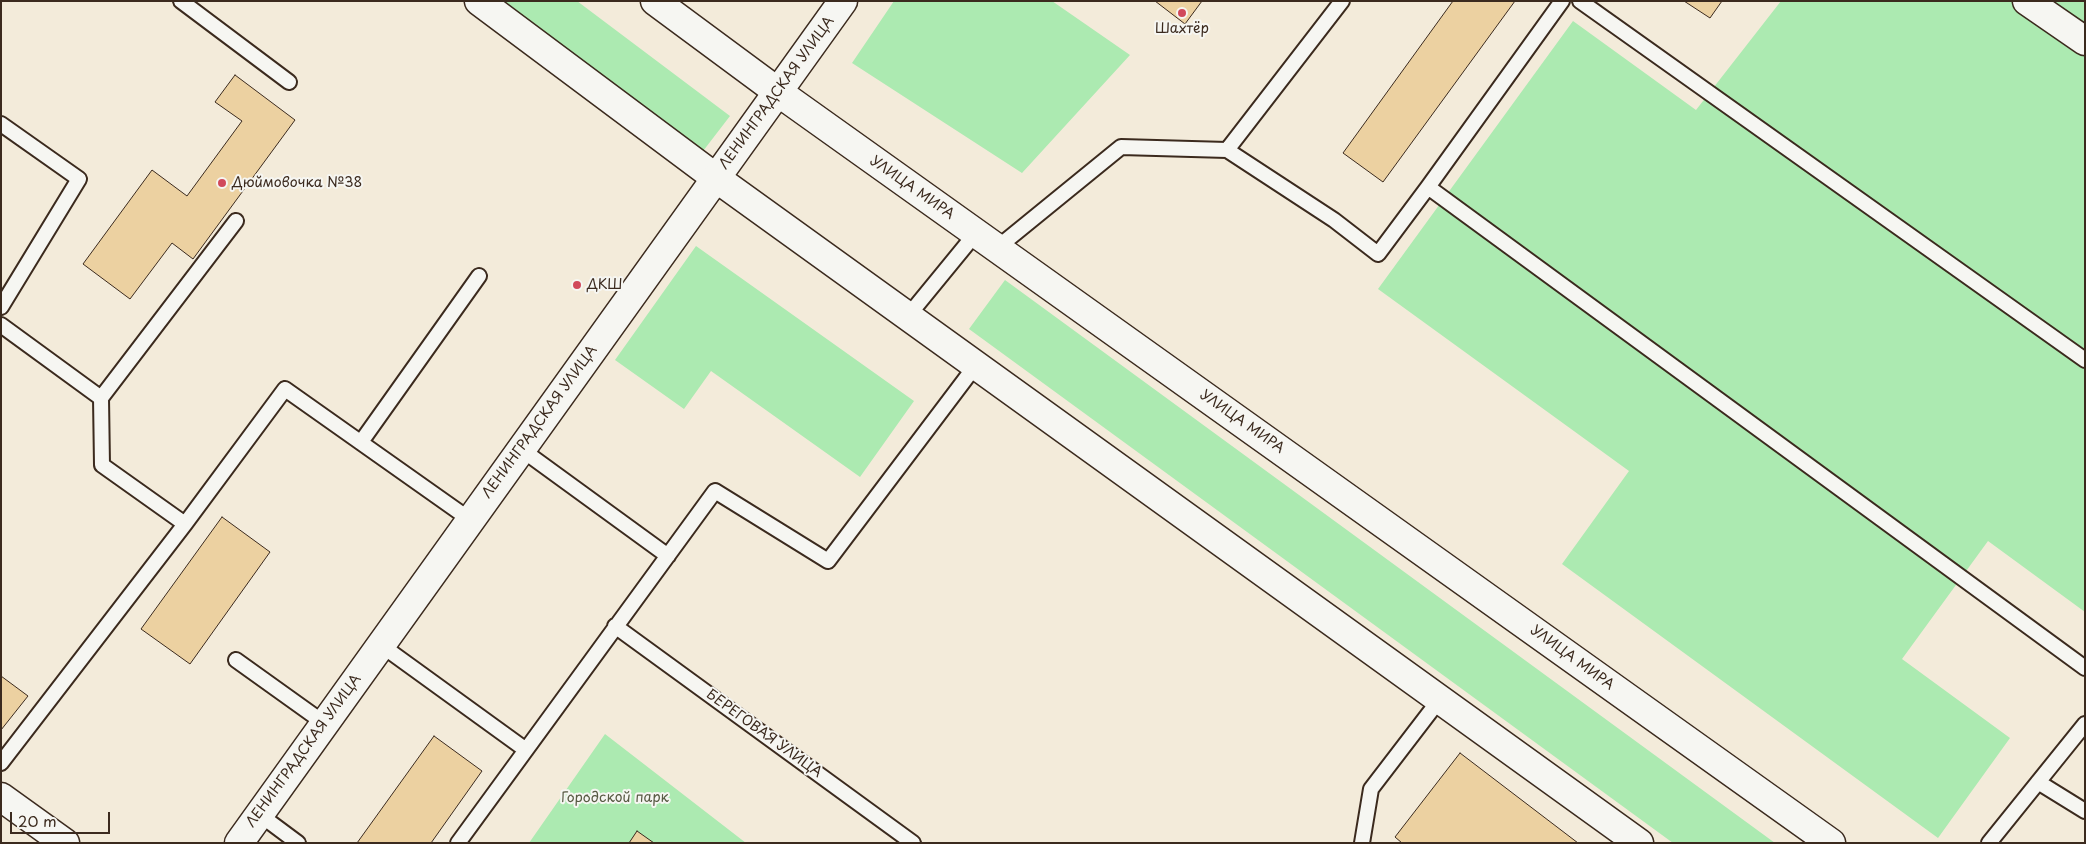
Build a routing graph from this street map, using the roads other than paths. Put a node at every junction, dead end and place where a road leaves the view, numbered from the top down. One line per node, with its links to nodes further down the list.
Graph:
1 (181, 1): 10 (lane)
2 (479, 1): 14 (main road)
3 (655, 1): 11 (main road, УЛИЦА МИРА)
4 (843, 1): 11 (main road, ЛЕНИНГРАДСКАЯ УЛИЦА)
5 (1342, 1): 13 (lane)
6 (1562, 1): 15 (lane)
7 (1580, 1): 22 (lane)
8 (2027, 1): 9 (main road)
9 (2085, 40)
10 (289, 82)
11 (778, 92): 14 (main road, ЛЕНИНГРАДСКАЯ УЛИЦА); 17 (main road, УЛИЦА МИРА)
12 (1, 124): 19 (lane)
13 (1227, 150): 15 (lane); 17 (lane)
14 (716, 178): 20 (main road); 26 (main road, ЛЕНИНГРАДСКАЯ УЛИЦА)
15 (1428, 187): 33 (lane)
16 (236, 221): 24 (lane)
17 (987, 240): 20 (lane); 50 (main road, УЛИЦА МИРА)
18 (480, 276): 25 (lane)
19 (1, 307)
20 (908, 316): 23 (main road)
21 (1, 324): 24 (lane)
22 (2085, 360)
23 (976, 365): 29 (lane); 34 (main road)
24 (101, 398): 28 (lane)
25 (360, 442): 27 (lane); 28 (lane)
26 (521, 449): 27 (main road, ЛЕНИНГРАДСКАЯ УЛИЦА); 29 (lane)
27 (469, 519): 31 (main road, ЛЕНИНГРАДСКАЯ УЛИЦА)
28 (185, 524): 38 (lane)
29 (668, 556): 30 (lane)
30 (615, 626): 37 (lane); 47 (lane, БЕРЕГОВАЯ УЛИЦА)
31 (381, 645): 35 (main road, ЛЕНИНГРАДСКАЯ УЛИЦА); 37 (lane)
32 (236, 660): 35 (lane)
33 (2085, 668)
34 (1440, 699): 48 (lane); 49 (main road)
35 (324, 723): 42 (main road, ЛЕНИНГРАДСКАЯ УЛИЦА)
36 (2085, 724): 39 (lane)
37 (526, 750): 46 (lane)
38 (1, 763)
39 (2038, 782): 41 (lane); 51 (lane)
40 (1, 797): 43 (main road)
41 (2085, 811)
42 (259, 814): 44 (main road, ЛЕНИНГРАДСКАЯ УЛИЦА); 45 (lane)
43 (50, 839)
44 (238, 843)
45 (298, 843)
46 (458, 843)
47 (913, 843)
48 (1362, 843)
49 (1639, 843)
50 (1831, 843)
51 (1989, 843)

